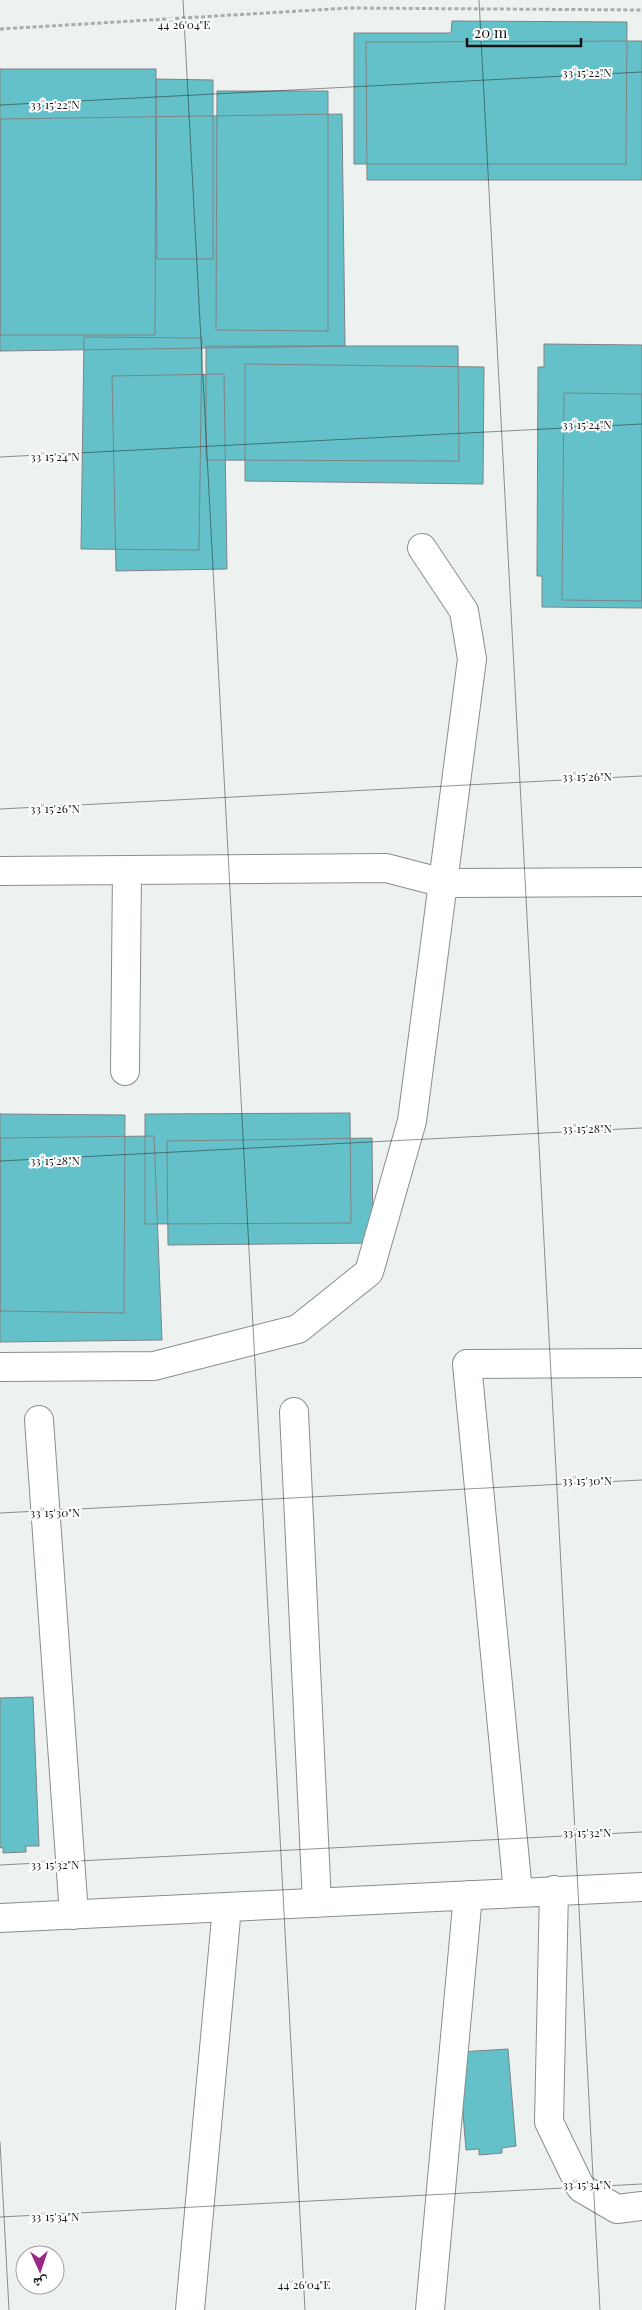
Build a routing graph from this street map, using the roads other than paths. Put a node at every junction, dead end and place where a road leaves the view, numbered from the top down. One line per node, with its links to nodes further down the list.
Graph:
1 (422, 548): 5 (street)
2 (127, 870): 3 (street); 5 (street); 6 (street)
3 (0, 871)
4 (642, 882): 5 (street)
5 (444, 883): 8 (street)
6 (125, 1071)
7 (642, 1363): 13 (street)
8 (0, 1367)
9 (294, 1412): 15 (street)
10 (39, 1420): 17 (street)
11 (642, 1887): 12 (street)
12 (554, 1890): 13 (street); 19 (street)
13 (518, 1892): 14 (street)
14 (468, 1895): 15 (street); 21 (street)
15 (317, 1903): 16 (street)
16 (227, 1907): 17 (street); 20 (street)
17 (74, 1915): 18 (street)
18 (0, 1918)
19 (642, 2206)
20 (190, 2310)
21 (430, 2310)

